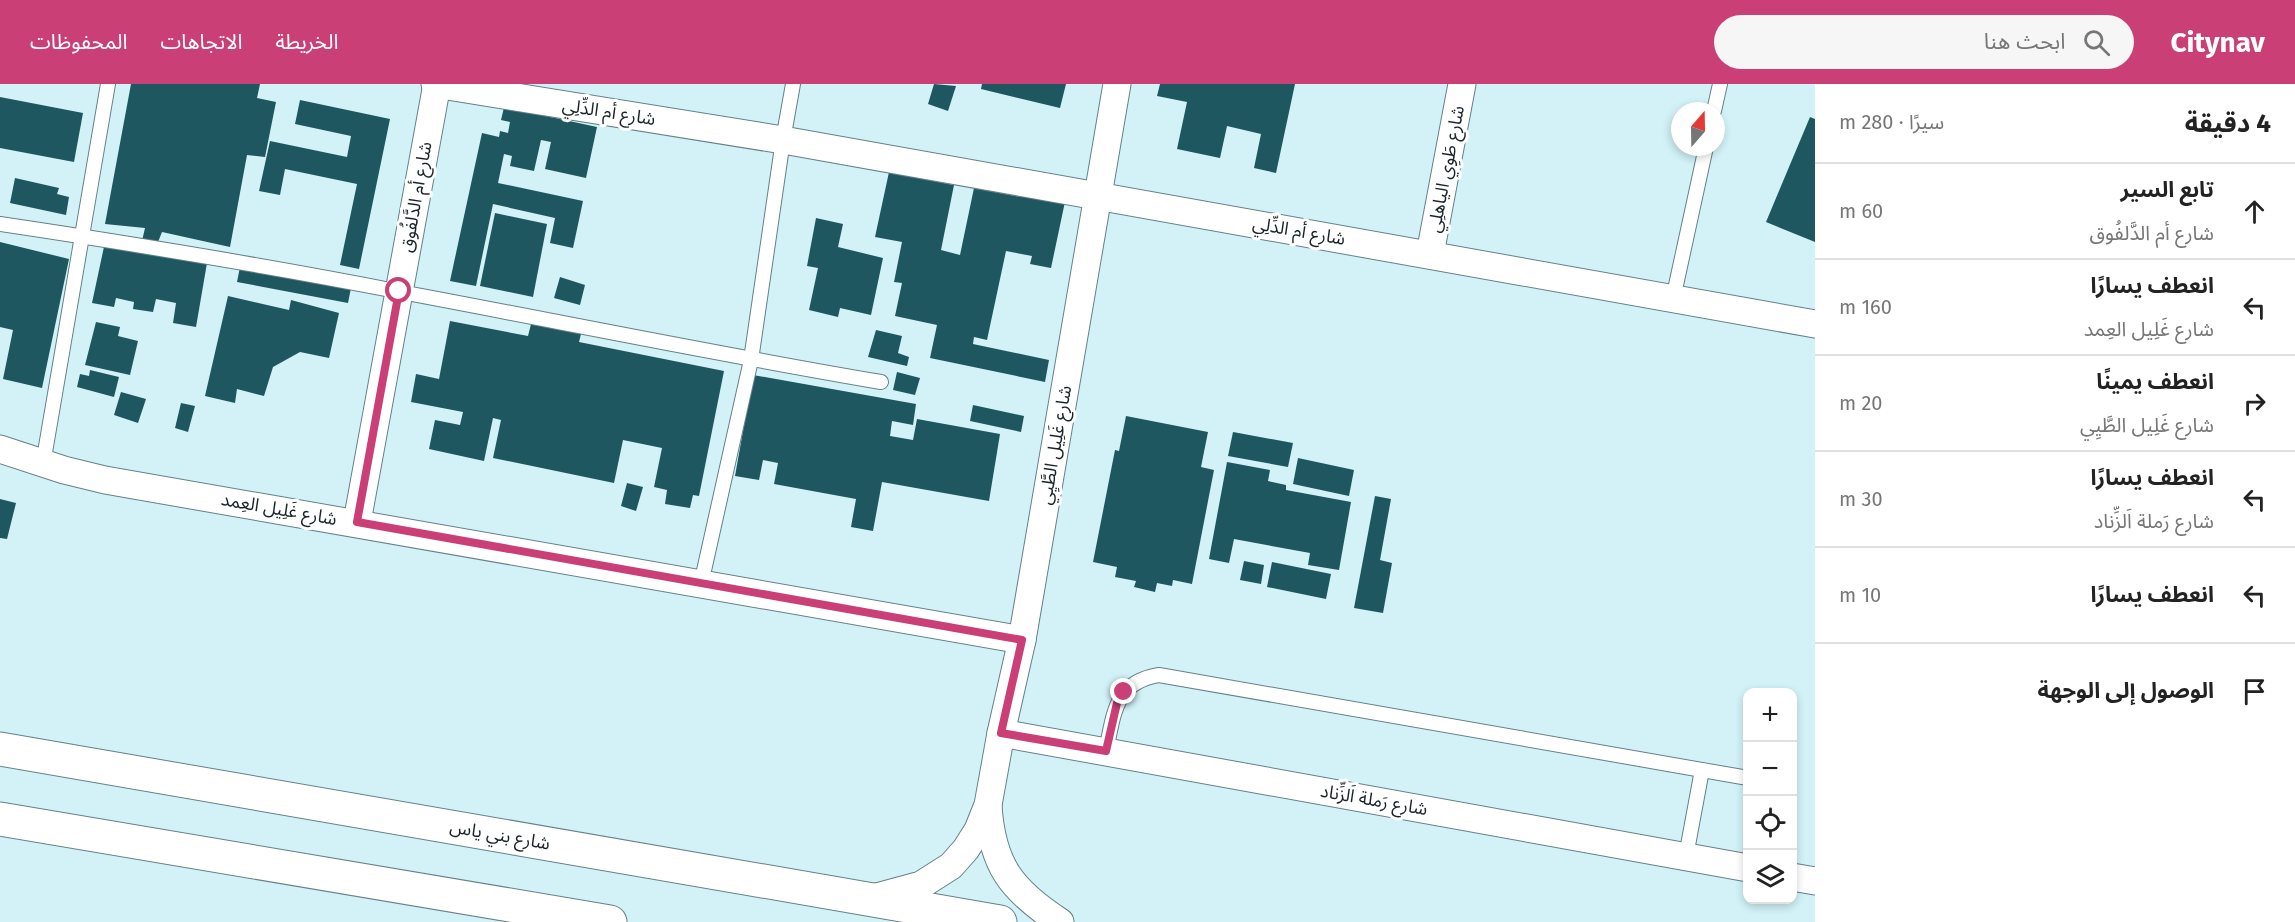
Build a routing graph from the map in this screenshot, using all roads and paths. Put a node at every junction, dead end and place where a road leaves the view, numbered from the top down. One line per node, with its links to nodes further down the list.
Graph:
1 (108, 84): 12 (lane)
2 (436, 84): 8 (street, شارع أم الدِّلِي); 14 (street, شارع أم الدَّلفُوق)
3 (793, 84): 8 (lane)
4 (1117, 84): 10 (street, شارع غَلِيل الطَّيِي)
5 (1462, 84): 13 (street, شارع طَوِي الياهلِي)
6 (1720, 84): 7 (lane)
7 (1716, 102)
8 (783, 140): 10 (street, شارع أم الدِّلِي); 17 (lane)
9 (1704, 156): 15 (lane)
10 (1097, 196): 13 (street, شارع أم الدِّلِي); 23 (street, شارع غَلِيل الطَّيِي)
11 (0, 224): 12 (lane)
12 (82, 236): 14 (lane); 20 (lane)
13 (1430, 254): 15 (street, شارع أم الدِّلِي)
14 (399, 291): 17 (lane); 21 (street, شارع أم الدَّلفُوق)
15 (1673, 299): 16 (street, شارع أم الدِّلِي)
16 (1815, 324)
17 (751, 360): 18 (lane); 22 (lane)
18 (881, 382)
19 (0, 449): 20 (street, شارع غَلِيل العِمد)
20 (43, 464): 21 (street, شارع غَلِيل العِمد)
21 (357, 522): 22 (street, شارع غَلِيل العِمد)
22 (701, 584): 23 (street, شارع غَلِيل العِمد)
23 (1022, 640): 24 (street, شارع غَلِيل الطَّيِي)
24 (1001, 733): 26 (street, شارع رَملة اَلزِّناد); 29 (street, شارع غَلِيل الطَّيِي)
25 (0, 749): 35 (main road, شارع بني ياس)
26 (1106, 751): 27 (lane); 31 (street, شارع رَملة اَلزِّناد)
27 (1702, 770): 28 (lane); 31 (lane)
28 (1743, 777)
29 (987, 805): 35 (street, شارع غَلِيل الطَّيِي); 38 (street, شارع غَلِيل الطَّيِي)
30 (0, 819): 36 (main road)
31 (1686, 856): 32 (street, شارع رَملة اَلزِّناد)
32 (1743, 867)
33 (1797, 878): 34 (street)
34 (1815, 881)
35 (870, 899): 37 (main road, شارع بني ياس)
36 (610, 922)
37 (1000, 922)
38 (1060, 922)

